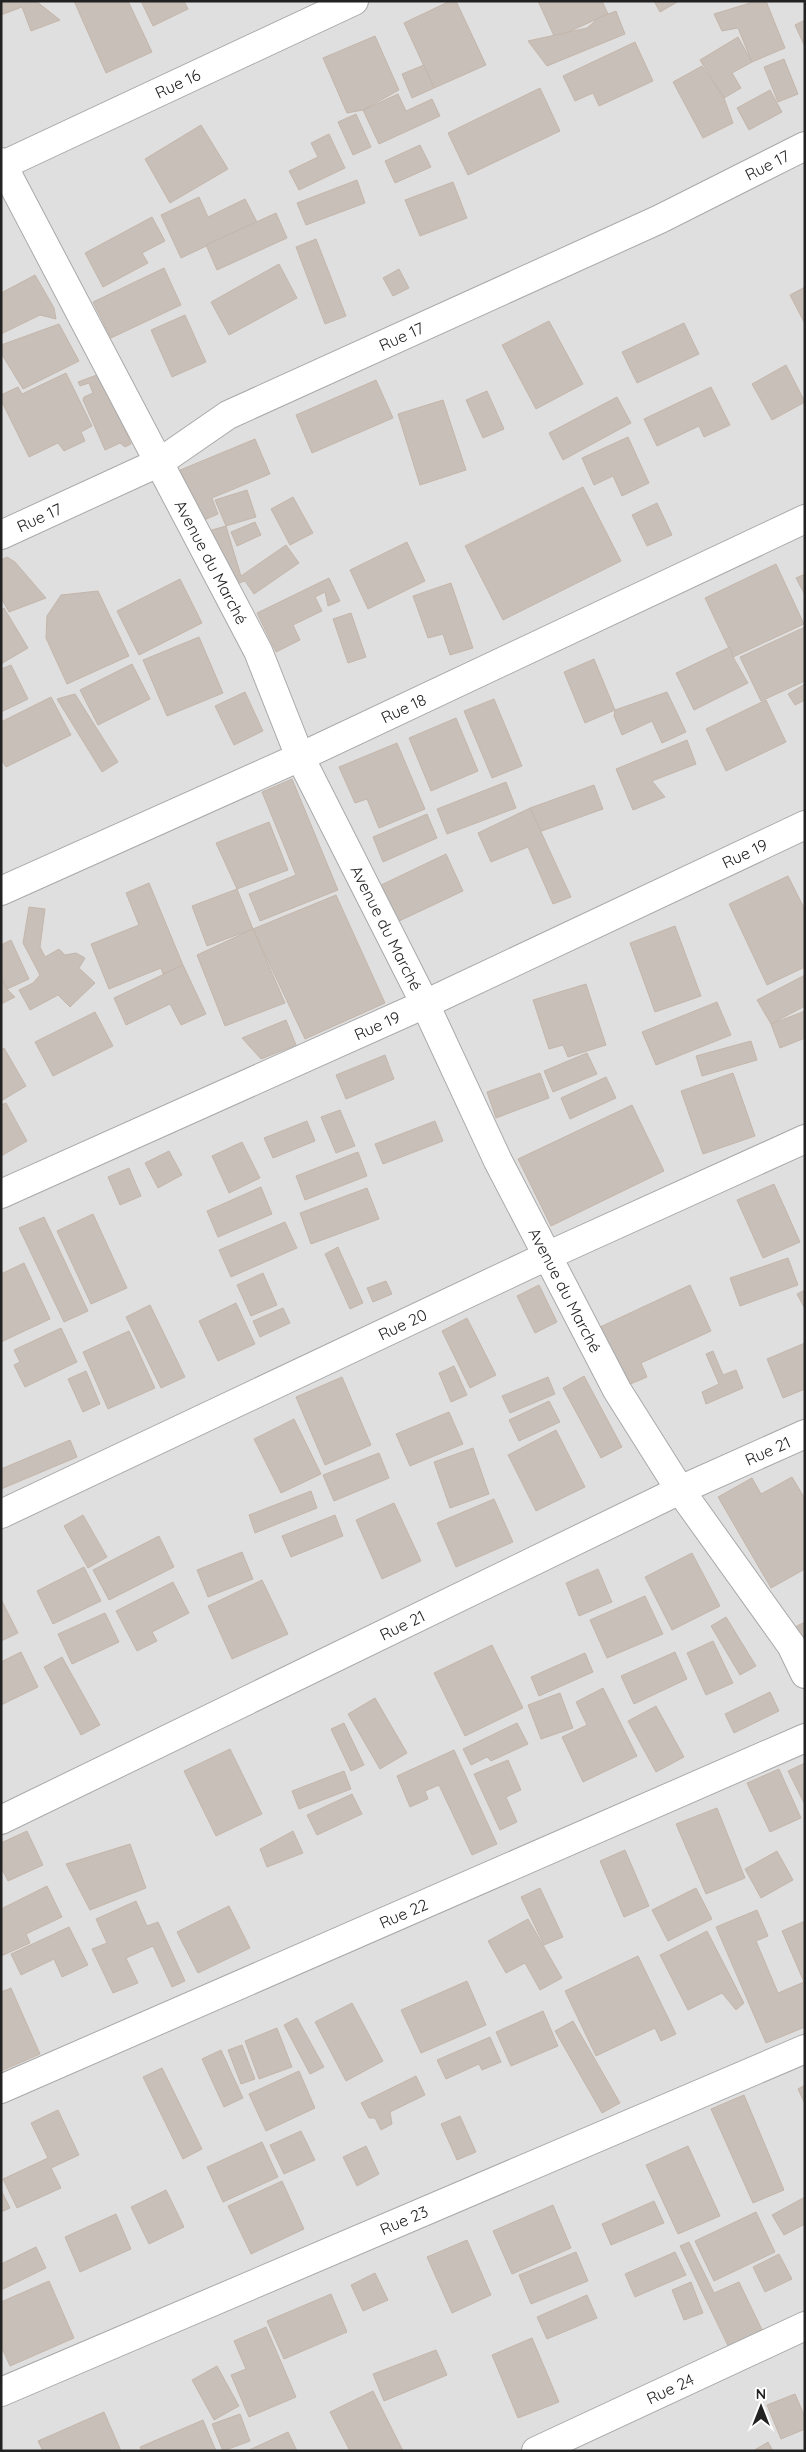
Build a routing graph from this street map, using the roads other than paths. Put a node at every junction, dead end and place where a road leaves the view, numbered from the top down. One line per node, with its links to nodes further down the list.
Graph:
1 (354, 1): 3 (street, Rue 16)
2 (805, 146): 4 (street, Rue 17)
3 (2, 165): 4 (street, Avenue du Marché)
4 (160, 462): 6 (street, Rue 17); 7 (street, Avenue du Marché)
5 (805, 519): 7 (street, Rue 18)
6 (1, 535)
7 (300, 757): 9 (street, Rue 18); 10 (street, Avenue du Marché)
8 (805, 825): 10 (street, Rue 19)
9 (1, 891)
10 (425, 1004): 12 (street, Rue 19); 13 (street, Avenue du Marché)
11 (805, 1139): 13 (street, Rue 20)
12 (1, 1194)
13 (547, 1256): 15 (street, Avenue du Marché); 16 (street, Rue 20)
14 (805, 1434): 15 (street, Rue 21)
15 (680, 1490): 17 (street, Avenue du Marché); 19 (street, Rue 21)
16 (1, 1514)
17 (805, 1674)
18 (805, 1738): 21 (street, Rue 22)
19 (1, 1820)
20 (805, 2049): 23 (street, Rue 23)
21 (1, 2089)
22 (805, 2326): 24 (street, Rue 24)
23 (1, 2392)
24 (536, 2451)

